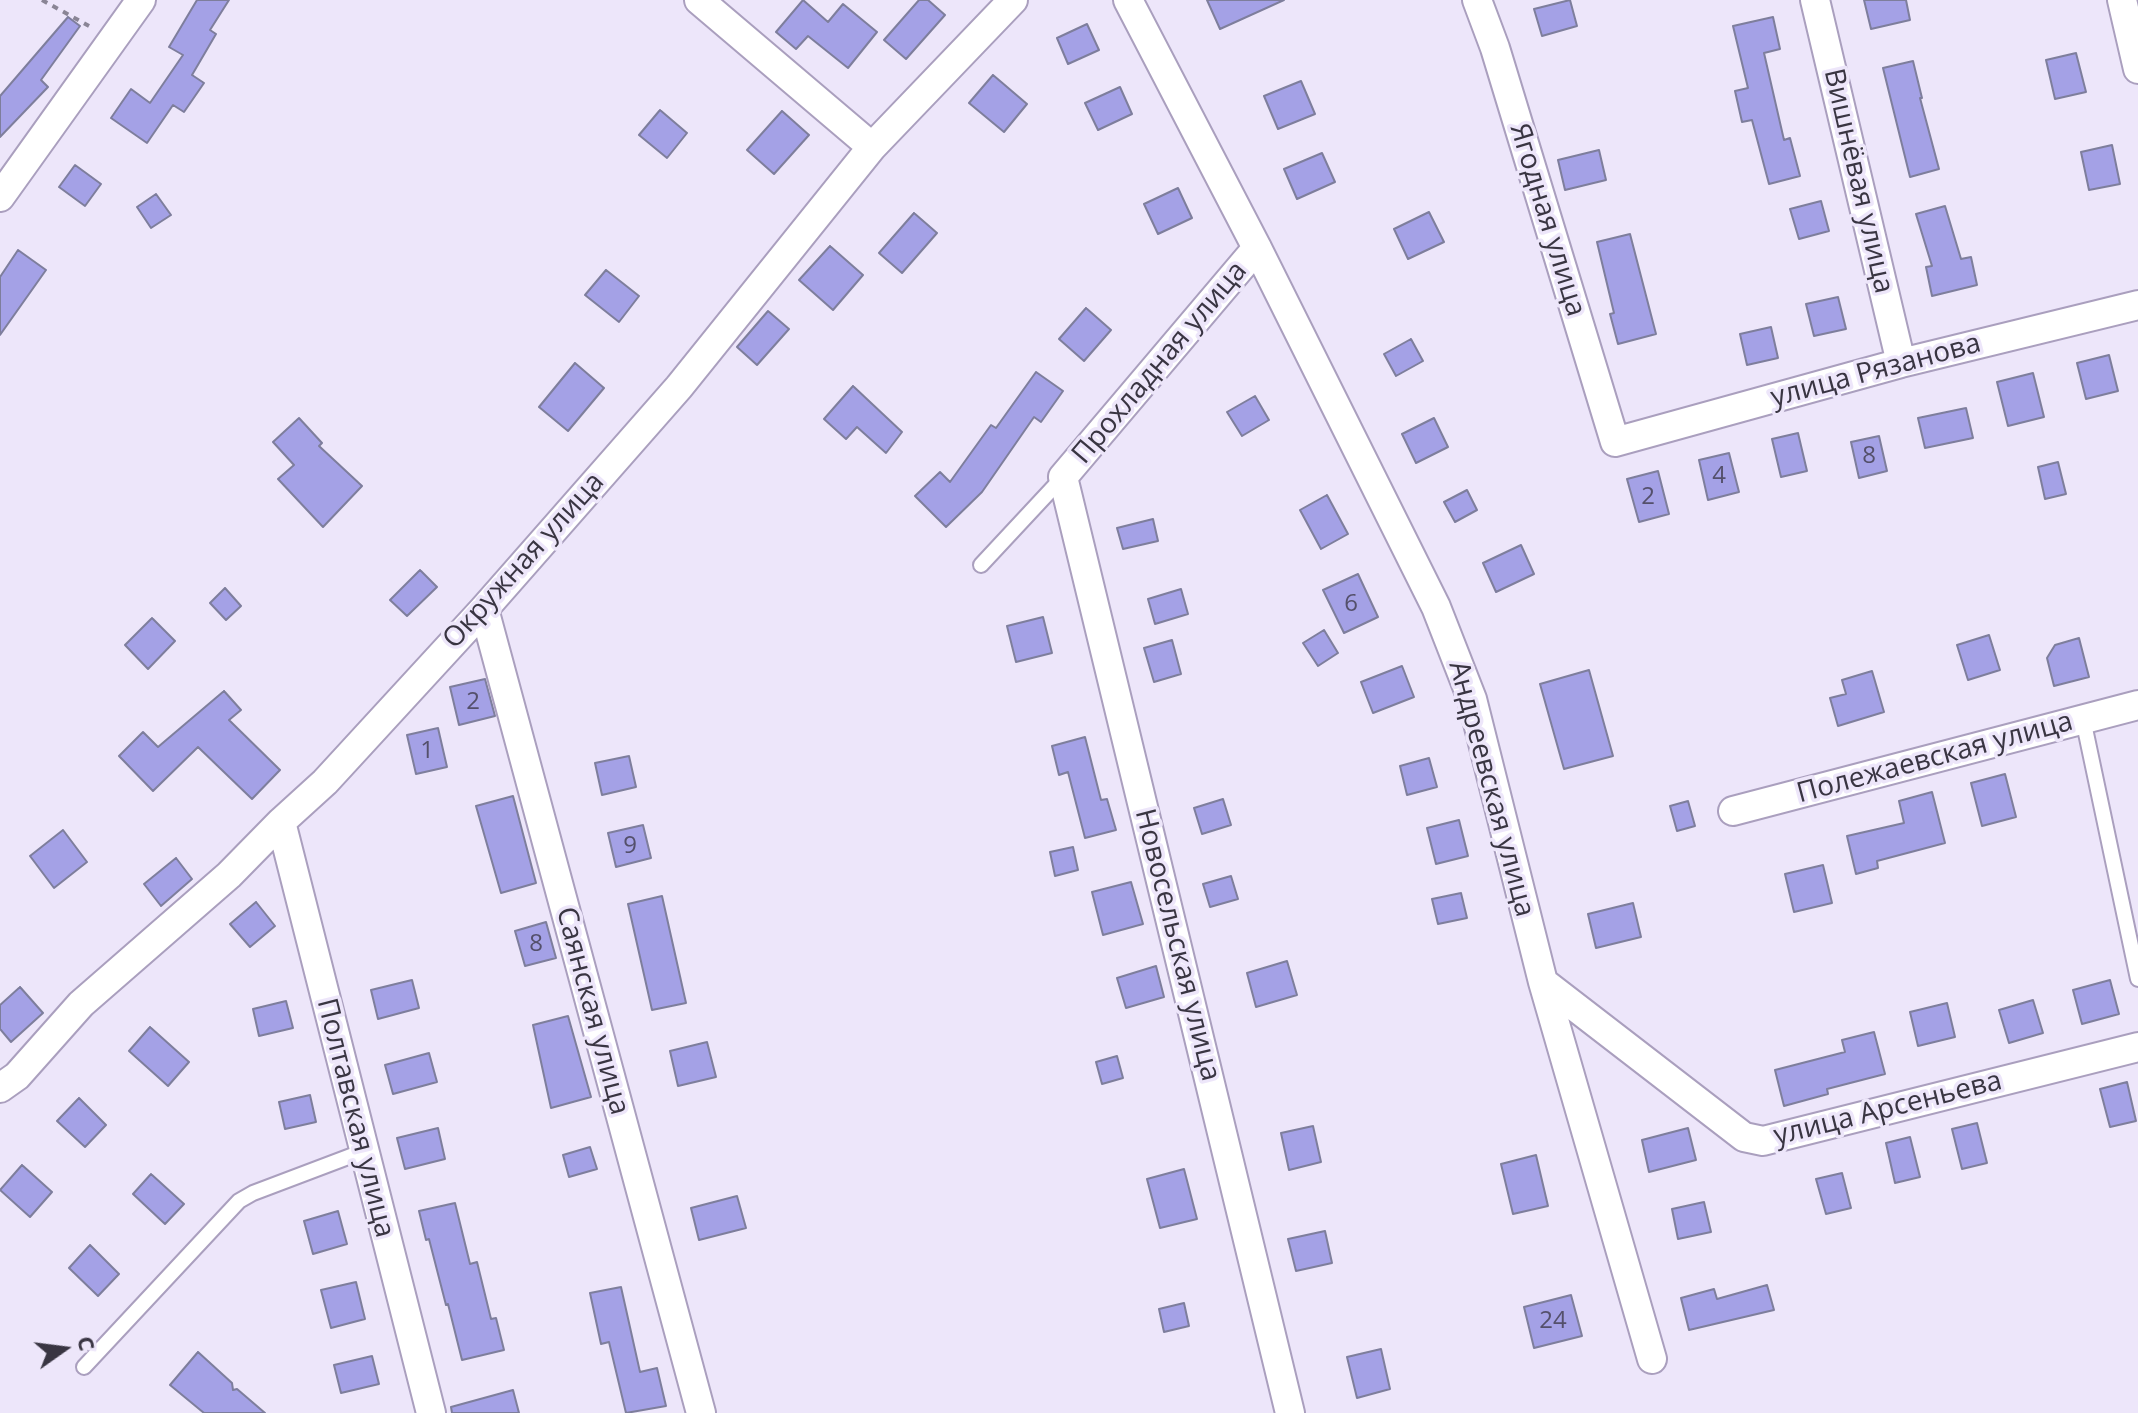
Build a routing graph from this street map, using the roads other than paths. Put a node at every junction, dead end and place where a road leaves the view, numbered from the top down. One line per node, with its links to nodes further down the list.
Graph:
1 (141, 0): 10 (street)
2 (699, 0): 9 (street)
3 (1013, 0): 9 (street, Окружная улица)
4 (1128, 0): 11 (street, Андреевская улица)
5 (1477, 0): 14 (street, Ягодная улица)
6 (1815, 0): 13 (street, Вишнёвая улица)
7 (2122, 0): 8 (street)
8 (2138, 69)
9 (872, 147): 17 (street, Окружная улица)
10 (0, 197)
11 (1257, 248): 15 (street, Прохладная улица); 23 (street, Андреевская улица)
12 (2138, 305): 13 (street, улица Рязанова)
13 (1901, 363): 14 (street, улица Рязанова)
14 (1615, 442)
15 (1063, 477): 16 (lane); 31 (street, Новосельская улица)
16 (981, 565)
17 (484, 609): 21 (street, Окружная улица); 30 (street, Саянская улица)
18 (2138, 705): 19 (street, Полежаевская улица)
19 (2083, 719): 20 (street, Полежаевская улица); 22 (lane)
20 (1733, 811)
21 (281, 822): 25 (street, Окружная улица); 26 (street, Полтавская улица)
22 (2138, 979)
23 (1543, 982): 24 (street, улица Арсеньева); 27 (street, Андреевская улица)
24 (2138, 1047)
25 (0, 1088)
26 (364, 1151): 28 (lane); 29 (street, Полтавская улица)
27 (1652, 1359)
28 (84, 1367)
29 (431, 1413)
30 (701, 1413)
31 (1290, 1413)

